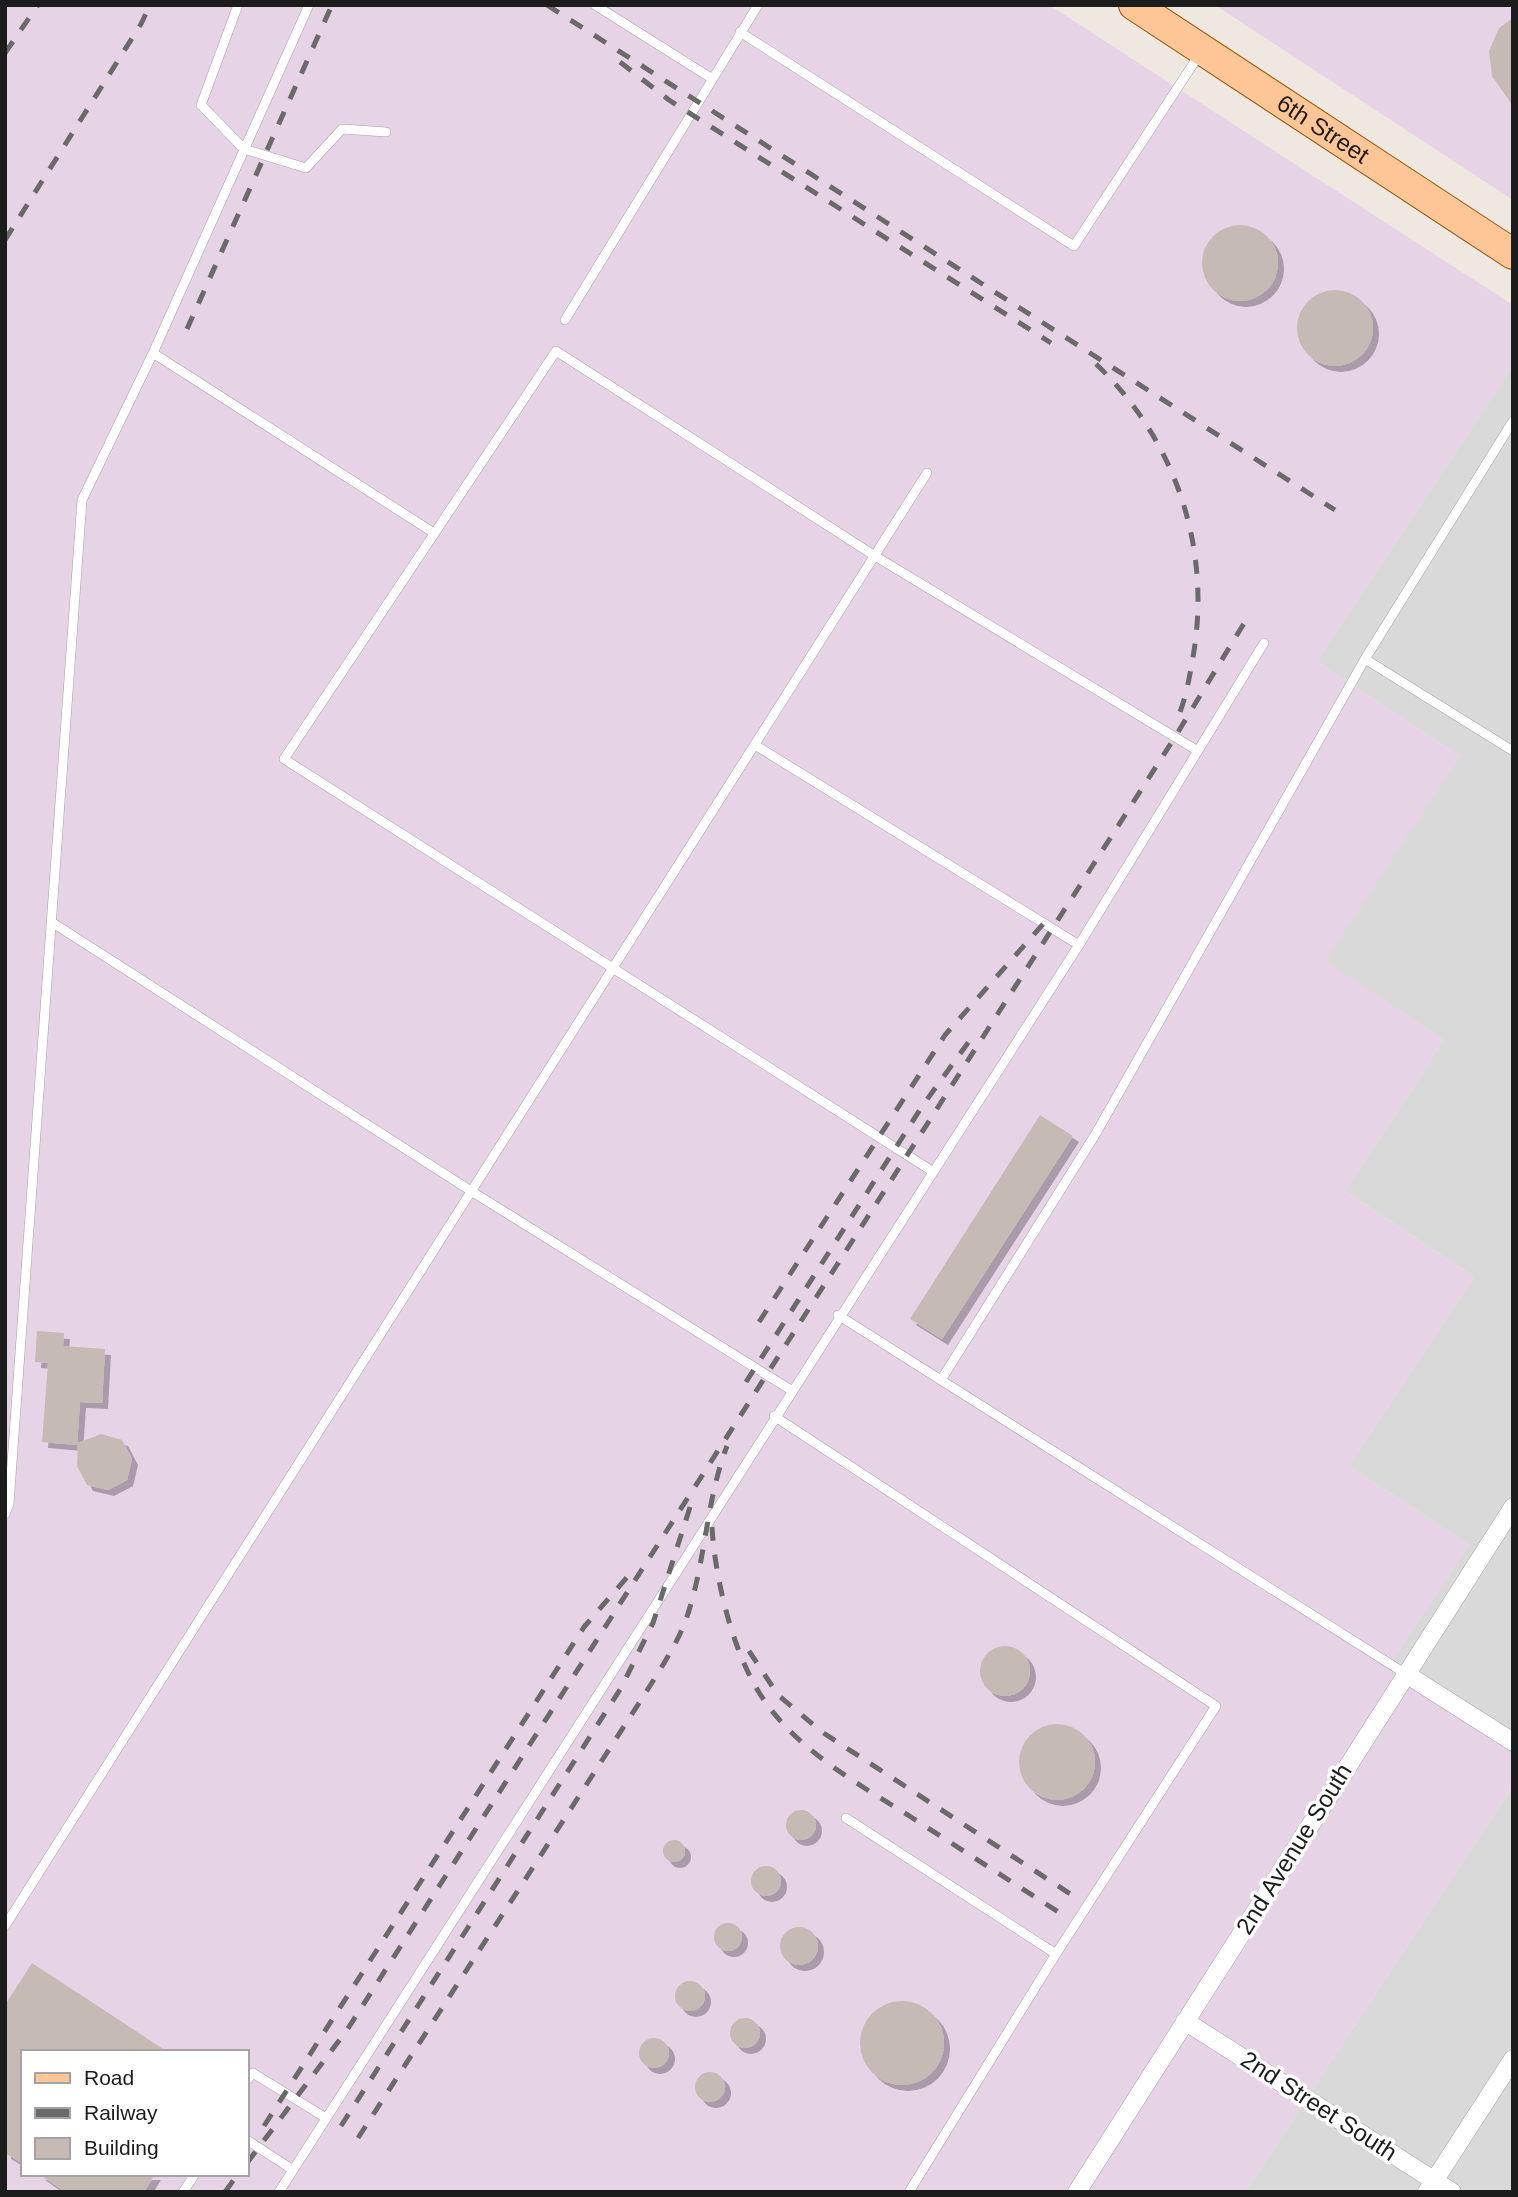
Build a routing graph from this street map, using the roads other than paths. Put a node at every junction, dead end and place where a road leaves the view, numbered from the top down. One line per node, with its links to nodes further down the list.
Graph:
1 (238, 5): 10 (lane)
2 (309, 5): 10 (lane)
3 (595, 5): 8 (lane)
4 (758, 5): 6 (lane)
5 (1133, 5): 7 (main road, 6th Street)
6 (740, 32): 7 (lane); 8 (lane)
7 (1202, 50): 11 (main road, 6th Street)
8 (711, 78): 12 (lane)
9 (386, 132): 10 (lane)
10 (244, 149): 13 (lane)
11 (1513, 254)
12 (565, 320)
13 (153, 353): 16 (lane); 23 (lane)
14 (1513, 421): 19 (lane)
15 (927, 473): 17 (lane)
16 (434, 533): 17 (lane); 25 (lane)
17 (875, 556): 20 (lane); 21 (lane)
18 (1264, 643): 21 (lane)
19 (1366, 659): 22 (lane); 29 (lane)
20 (755, 745): 24 (lane); 25 (lane)
21 (1198, 751): 24 (lane)
22 (1513, 751)
23 (53, 923): 27 (lane); 33 (lane)
24 (1079, 945): 26 (lane)
25 (613, 968): 26 (lane); 27 (lane)
26 (932, 1171): 28 (lane)
27 (471, 1191): 30 (lane); 37 (lane)
28 (838, 1315): 29 (lane); 30 (lane)
29 (941, 1380): 34 (lane)
30 (792, 1390): 31 (lane)
31 (774, 1416): 38 (lane); 42 (lane)
32 (1513, 1507): 34 (street, 2nd Avenue South)
33 (5, 1514)
34 (1406, 1674): 35 (street); 39 (street, 2nd Avenue South)
35 (1513, 1742)
36 (846, 1818): 38 (lane)
37 (5, 1926)
38 (1056, 1954): 49 (lane)
39 (1185, 2021): 46 (street, 2nd Street South); 50 (street, 2nd Avenue South)
40 (1513, 2059): 46 (street)
41 (248, 2079): 42 (lane)
42 (326, 2118): 44 (lane)
43 (248, 2141): 44 (lane)
44 (293, 2170): 48 (lane)
45 (194, 2176): 47 (lane)
46 (1431, 2186): 51 (street, 2nd Street South)
47 (184, 2192)
48 (279, 2192)
49 (909, 2192)
50 (1077, 2192)
51 (1452, 2192)

